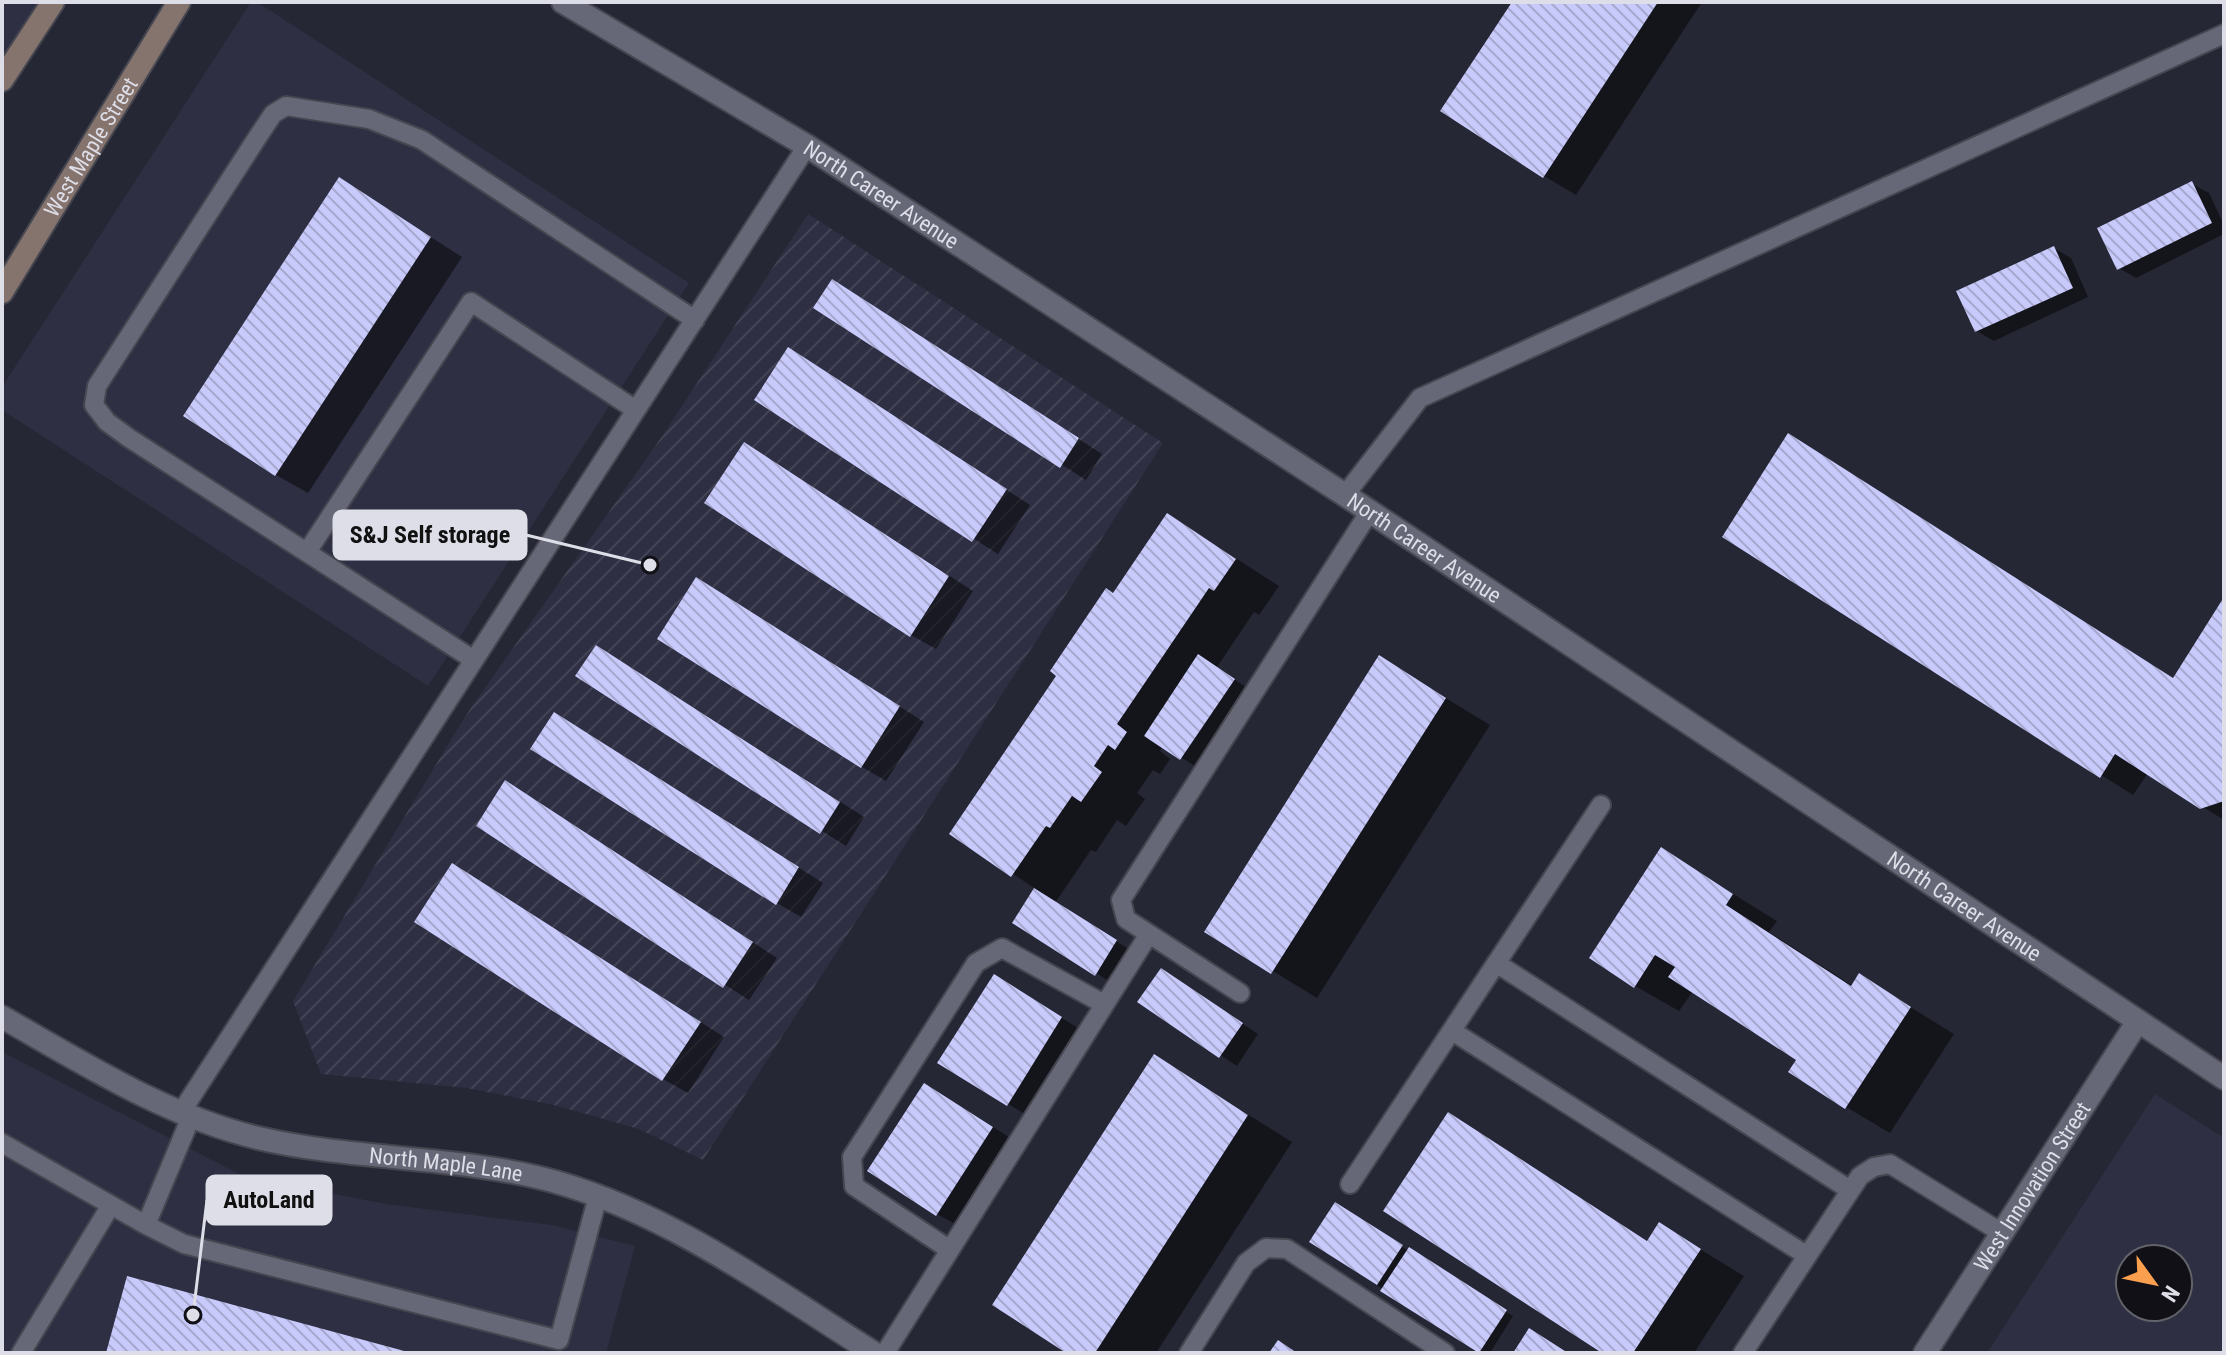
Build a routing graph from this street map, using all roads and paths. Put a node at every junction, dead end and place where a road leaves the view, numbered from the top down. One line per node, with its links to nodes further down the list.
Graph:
1 (53, 2): 7 (main road)
2 (179, 2): 9 (main road, West Maple Street)
3 (563, 2): 5 (street, North Career Avenue)
4 (588, 2): 5 (street, North Career Avenue)
5 (617, 34): 8 (street, North Career Avenue)
6 (2224, 34): 12 (lane)
7 (2, 80)
8 (807, 146): 10 (lane); 12 (street, North Career Avenue)
9 (2, 292)
10 (695, 320): 11 (lane); 14 (lane)
11 (636, 410): 14 (lane); 15 (lane)
12 (1345, 495): 13 (street, North Career Avenue)
13 (1370, 511): 17 (lane); 22 (street, North Career Avenue)
14 (307, 552): 15 (lane)
15 (474, 660): 25 (lane)
16 (1601, 805): 18 (lane)
17 (1149, 934): 19 (lane); 20 (lane)
18 (1496, 963): 23 (lane); 28 (lane)
19 (1240, 993)
20 (1104, 1004): 33 (lane); 33 (lane)
21 (2, 1017): 25 (street, North Maple Lane)
22 (2138, 1021): 24 (street, North Career Avenue); 32 (street, West Innovation Street)
23 (1452, 1031): 27 (lane); 34 (lane)
24 (2224, 1078)
25 (186, 1116): 29 (street, North Maple Lane); 31 (lane)
26 (2, 1143): 30 (lane)
27 (1350, 1184)
28 (1850, 1190): 32 (lane); 34 (lane)
29 (598, 1196): 35 (lane); 37 (street, North Maple Lane)
30 (111, 1205): 31 (lane); 36 (lane)
31 (146, 1225): 35 (lane)
32 (2002, 1233): 42 (street, West Innovation Street)
33 (950, 1250): 38 (lane)
34 (1806, 1255): 41 (lane)
35 (557, 1346)
36 (21, 1353)
37 (874, 1353)
38 (885, 1353)
39 (1189, 1353): 40 (lane)
40 (1445, 1353)
41 (1743, 1353)
42 (1925, 1353)

